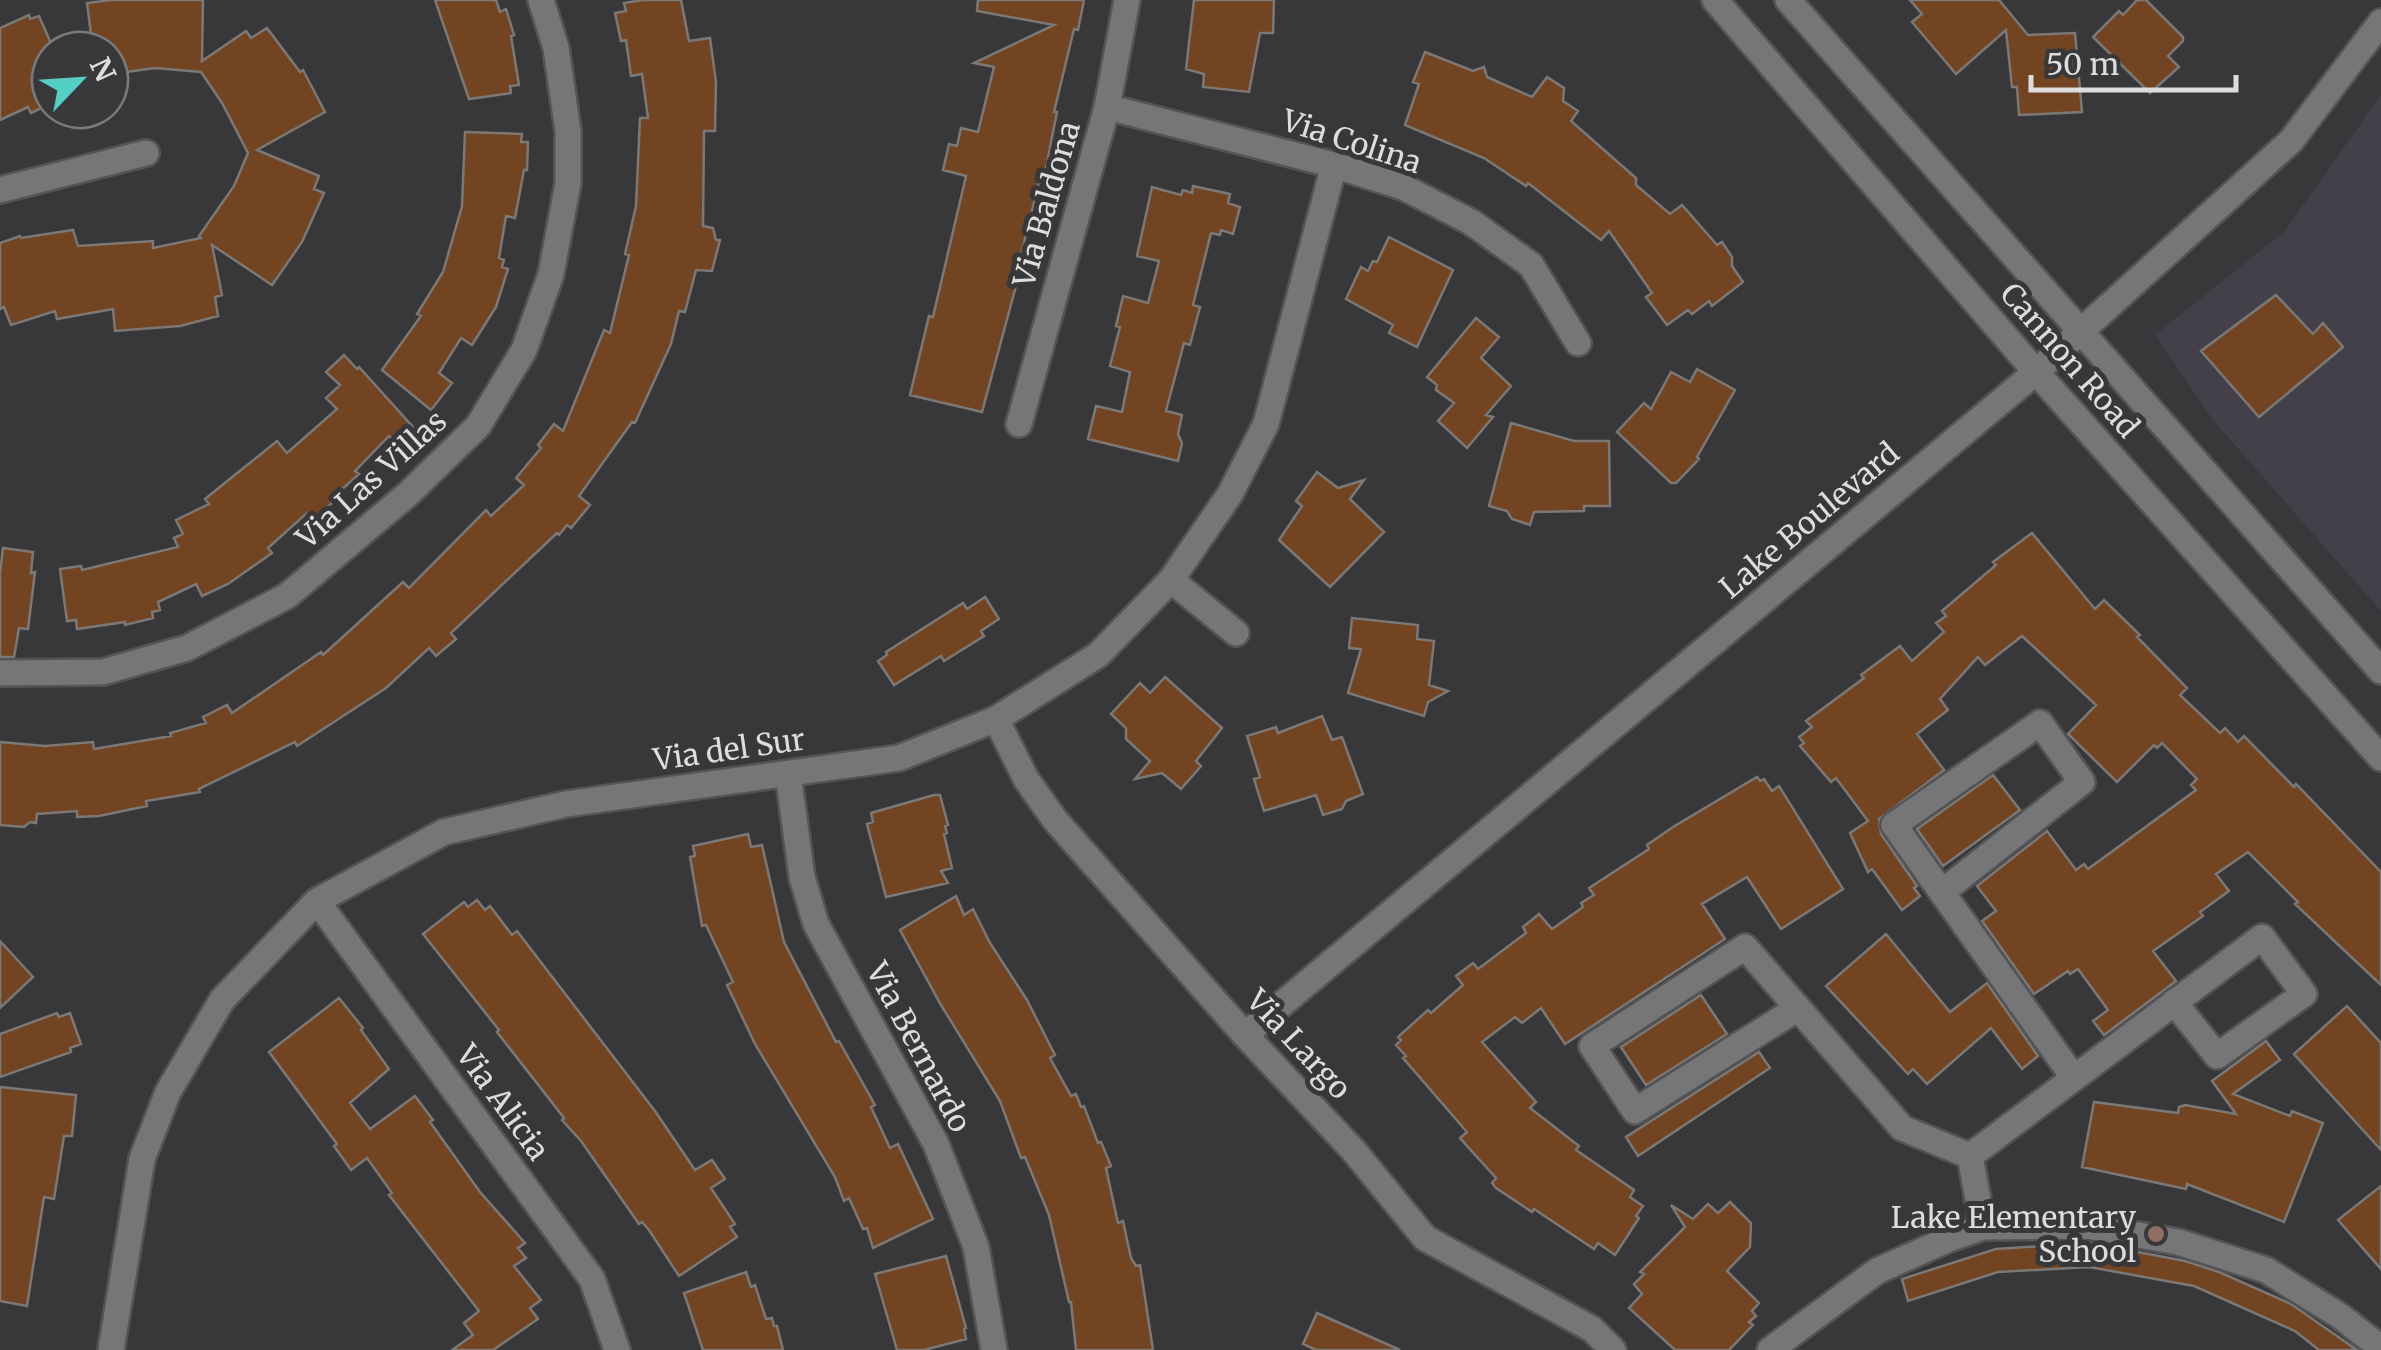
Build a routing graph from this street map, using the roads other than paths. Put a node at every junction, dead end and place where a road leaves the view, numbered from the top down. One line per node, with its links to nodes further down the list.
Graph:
1 (541, 0): 17 (street, Via Las Villas)
2 (1127, 0): 6 (street, Via Baldona)
3 (1715, 0): 12 (street, Cannon Road)
4 (1788, 0): 10 (street, Cannon Road)
5 (2381, 22): 10 (street, Lake Boulevard)
6 (1107, 107): 8 (street, Via Colina); 13 (street, Via Baldona)
7 (146, 154): 9 (street)
8 (1334, 165): 11 (street, Via Colina); 14 (street, Via del Sur)
9 (0, 190)
10 (2078, 332): 12 (street, Lake Boulevard); 16 (street, Cannon Road)
11 (1578, 343)
12 (2036, 372): 19 (street, Cannon Road); 25 (street, Lake Boulevard)
13 (1019, 424)
14 (1172, 580): 15 (street); 18 (street, Via del Sur)
15 (1236, 633)
16 (2381, 671)
17 (0, 673)
18 (996, 719): 20 (street, Via del Sur); 25 (street, Via Largo)
19 (2381, 758)
20 (788, 774): 22 (street, Via del Sur); 32 (street, Via Bernardo)
21 (1942, 892): 21 (street); 26 (street)
22 (317, 902): 30 (street, Via del Sur); 31 (street, Via Alicia)
23 (2174, 1002): 23 (street); 26 (street)
24 (1798, 1008): 24 (street); 27 (street)
25 (1244, 1035): 33 (street, Via Largo)
26 (2074, 1078): 27 (street)
27 (1970, 1156): 28 (street)
28 (1984, 1227): 29 (street); 34 (street)
29 (2381, 1348)
30 (111, 1350)
31 (617, 1350)
32 (994, 1350)
33 (1613, 1350)
34 (1770, 1350)

